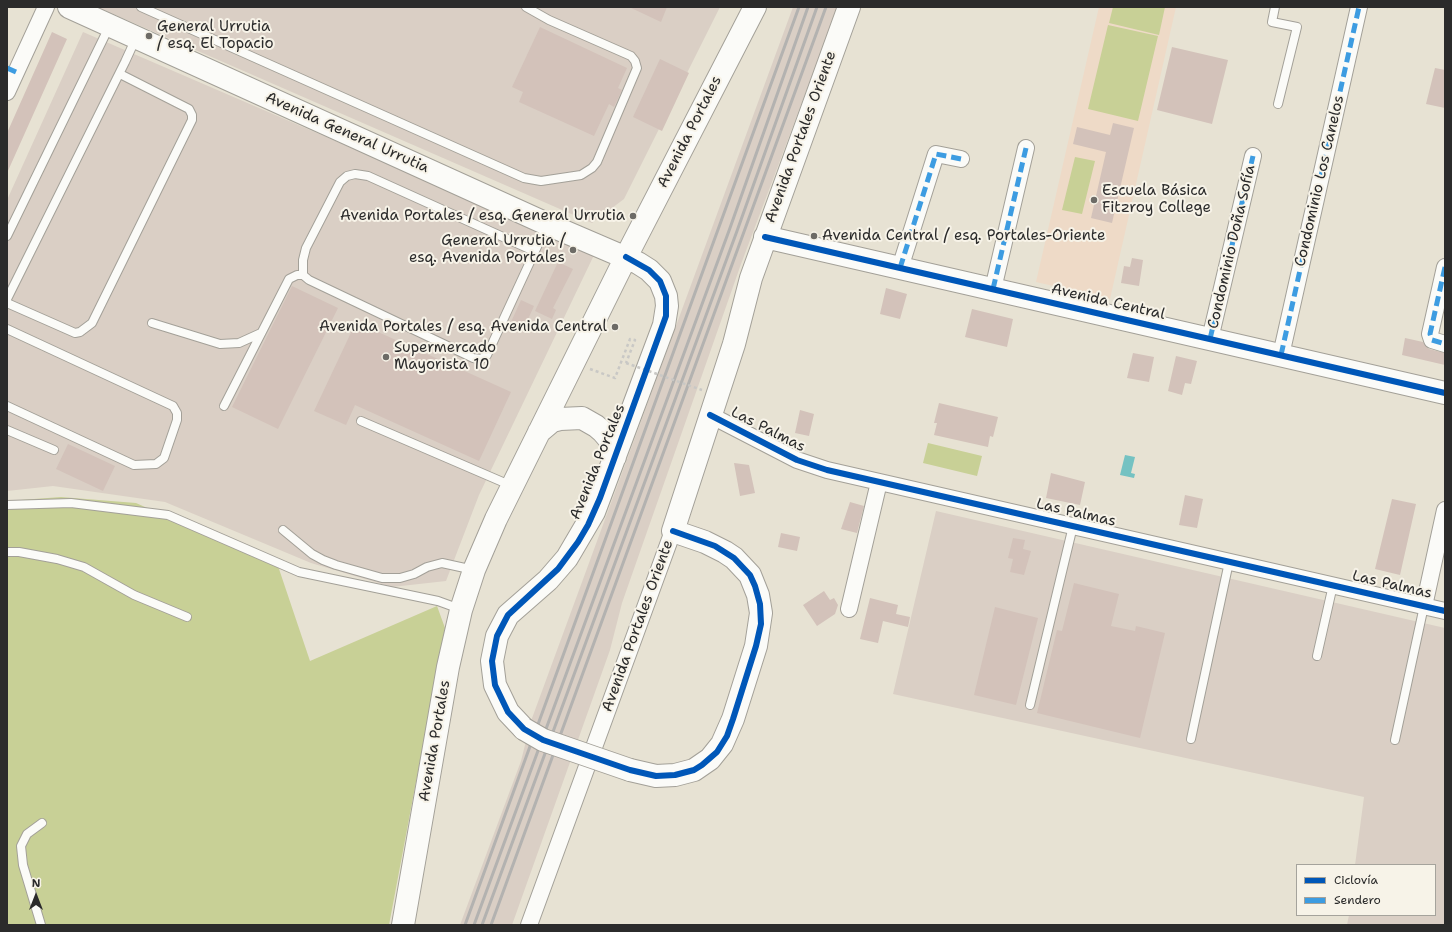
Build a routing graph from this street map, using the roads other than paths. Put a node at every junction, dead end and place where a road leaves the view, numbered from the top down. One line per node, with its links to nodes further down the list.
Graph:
1 (46, 7): 11 (street)
2 (69, 7): 9 (street, Avenida General Urrutia)
3 (140, 7): 4 (lane)
4 (526, 7)
5 (755, 7): 22 (street, Avenida Portales)
6 (848, 7): 20 (street, Avenida Portales Oriente)
7 (1275, 7): 14 (lane)
8 (1359, 7): 35 (street, Condominio Los Canelos)
9 (109, 26): 10 (street, Avenida General Urrutia); 19 (lane)
10 (136, 37): 12 (lane); 18 (street, Avenida General Urrutia)
11 (12, 70): 13 (street)
12 (120, 74): 28 (lane); 29 (lane)
13 (7, 92)
14 (1278, 104)
15 (1026, 148): 27 (street)
16 (1253, 156): 33 (street, Condominio Doña Sofía)
17 (961, 159): 24 (street)
18 (547, 224): 21 (lane); 22 (street, Avenida General Urrutia)
19 (7, 236)
20 (765, 237): 24 (street, Avenida Central); 39 (street, Avenida Portales Oriente)
21 (534, 250): 25 (lane); 25 (lane)
22 (626, 257): 42 (street, Avenida Portales); 44 (street, Avenida Portales)
23 (1445, 267): 26 (street)
24 (900, 268): 27 (street, Avenida Central)
25 (303, 275): 32 (lane)
26 (1443, 285): 34 (street)
27 (993, 289): 33 (street, Avenida Central)
28 (7, 299)
29 (7, 303)
30 (152, 323): 32 (lane)
31 (7, 329): 37 (lane)
32 (261, 333): 38 (lane)
33 (1210, 339): 35 (street, Avenida Central)
34 (1445, 344)
35 (1281, 355): 36 (street, Avenida Central)
36 (1445, 393)
37 (7, 406)
38 (224, 406)
39 (710, 415): 45 (street, Las Palmas); 51 (street, Avenida Portales Oriente)
40 (362, 421): 46 (lane)
41 (7, 430): 43 (lane)
42 (539, 432): 44 (street); 46 (street, Avenida Portales)
43 (54, 450)
44 (615, 457): 51 (street, Avenida Portales, bridge)
45 (879, 482): 49 (street, Las Palmas); 57 (street)
46 (513, 486): 54 (street, Avenida Portales)
47 (7, 505): 58 (lane)
48 (1445, 510): 56 (street)
49 (1073, 526): 53 (street, Las Palmas); 62 (lane)
50 (283, 530): 54 (lane)
51 (673, 531): 68 (street, Avenida Portales Oriente)
52 (7, 552): 60 (lane)
53 (1229, 562): 55 (street, Las Palmas); 63 (lane)
54 (474, 570): 58 (street, Avenida Portales)
55 (1333, 585): 56 (street, Las Palmas); 61 (lane)
56 (1424, 606): 59 (street, Las Palmas); 64 (lane)
57 (849, 609)
58 (461, 610): 67 (street, Avenida Portales)
59 (1445, 610)
60 (187, 616)
61 (1318, 656)
62 (1030, 705)
63 (1191, 739)
64 (1396, 740)
65 (42, 823): 66 (lane)
66 (41, 925)
67 (403, 925)
68 (529, 925)

